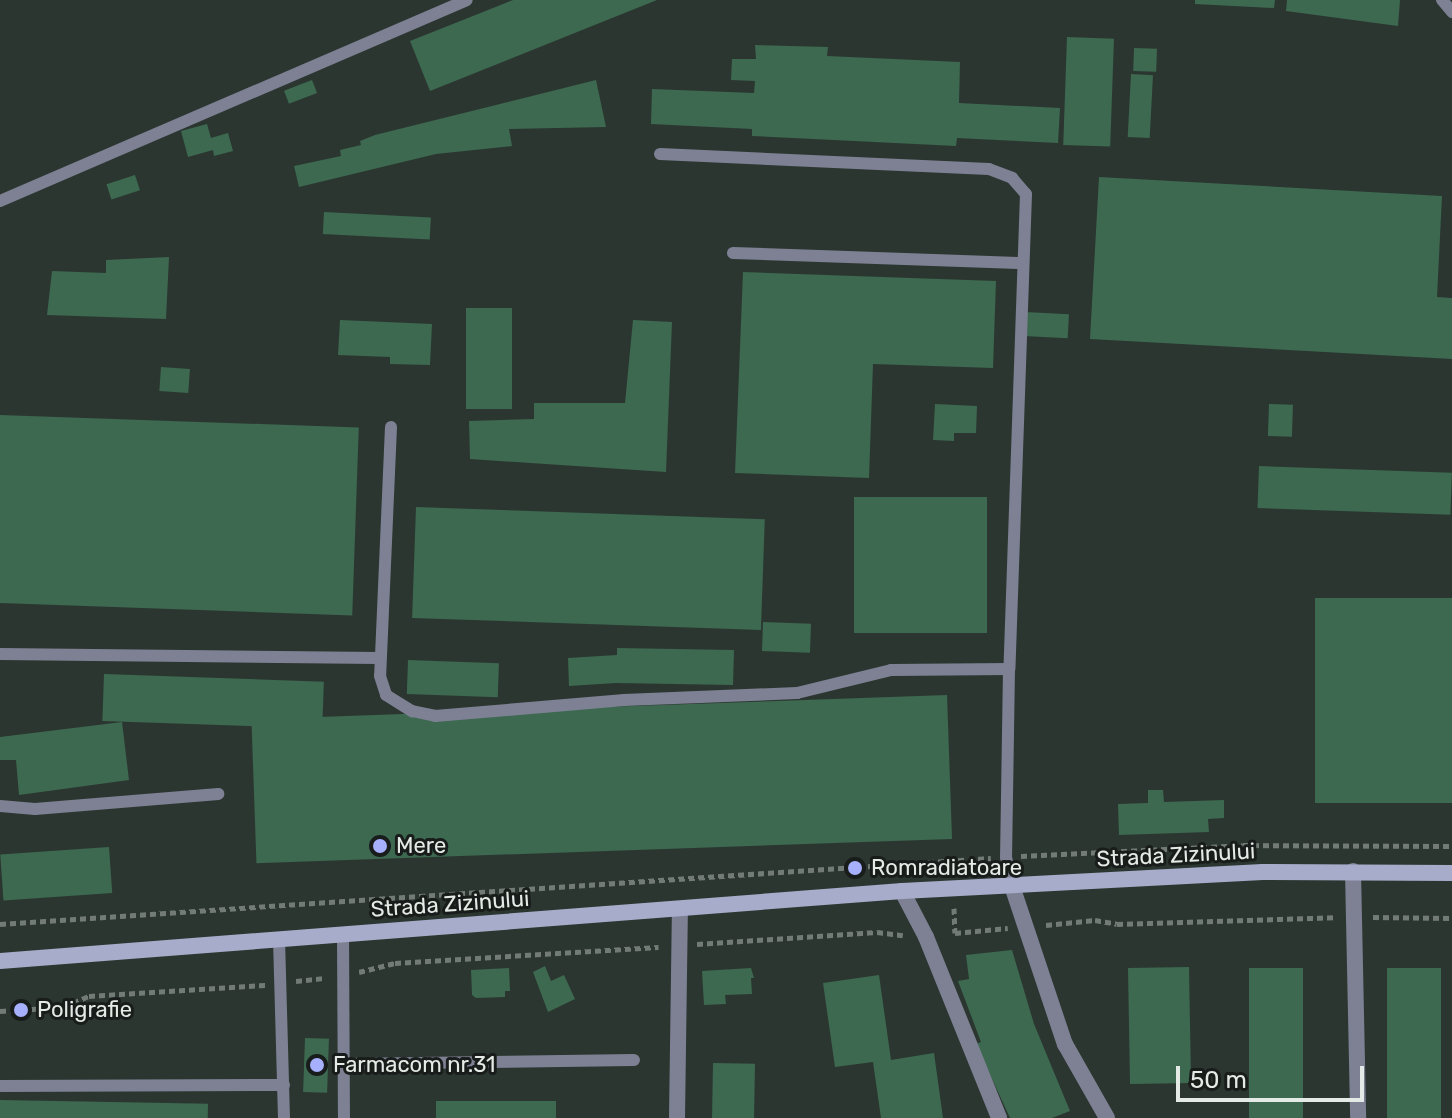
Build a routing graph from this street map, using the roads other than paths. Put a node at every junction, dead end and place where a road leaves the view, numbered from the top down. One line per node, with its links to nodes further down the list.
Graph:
1 (467, 0): 5 (lane)
2 (1442, 0): 3 (lane)
3 (1452, 12)
4 (660, 154): 7 (lane)
5 (0, 201)
6 (733, 253): 7 (lane)
7 (1022, 263): 11 (lane)
8 (391, 427): 10 (lane)
9 (0, 654): 10 (lane)
10 (379, 658): 11 (lane)
11 (1009, 669): 16 (lane)
12 (218, 794): 13 (lane)
13 (0, 806)
14 (1353, 871): 15 (main road, Strada Zizinului); 16 (main road, Strada Zizinului); 31 (street)
15 (1452, 873)
16 (1012, 886): 17 (main road, Strada Zizinului); 30 (street)
17 (902, 891): 18 (main road, Strada Zizinului); 29 (street)
18 (680, 910): 19 (main road, Strada Zizinului); 28 (street)
19 (343, 934): 20 (main road, Strada Zizinului); 23 (lane)
20 (279, 939): 21 (main road, Strada Zizinului); 24 (lane)
21 (0, 961)
22 (634, 1060): 23 (lane)
23 (345, 1064): 27 (lane)
24 (284, 1085): 25 (lane); 26 (lane)
25 (0, 1086)
26 (284, 1118)
27 (344, 1118)
28 (677, 1118)
29 (999, 1118)
30 (1107, 1118)
31 (1358, 1118)

